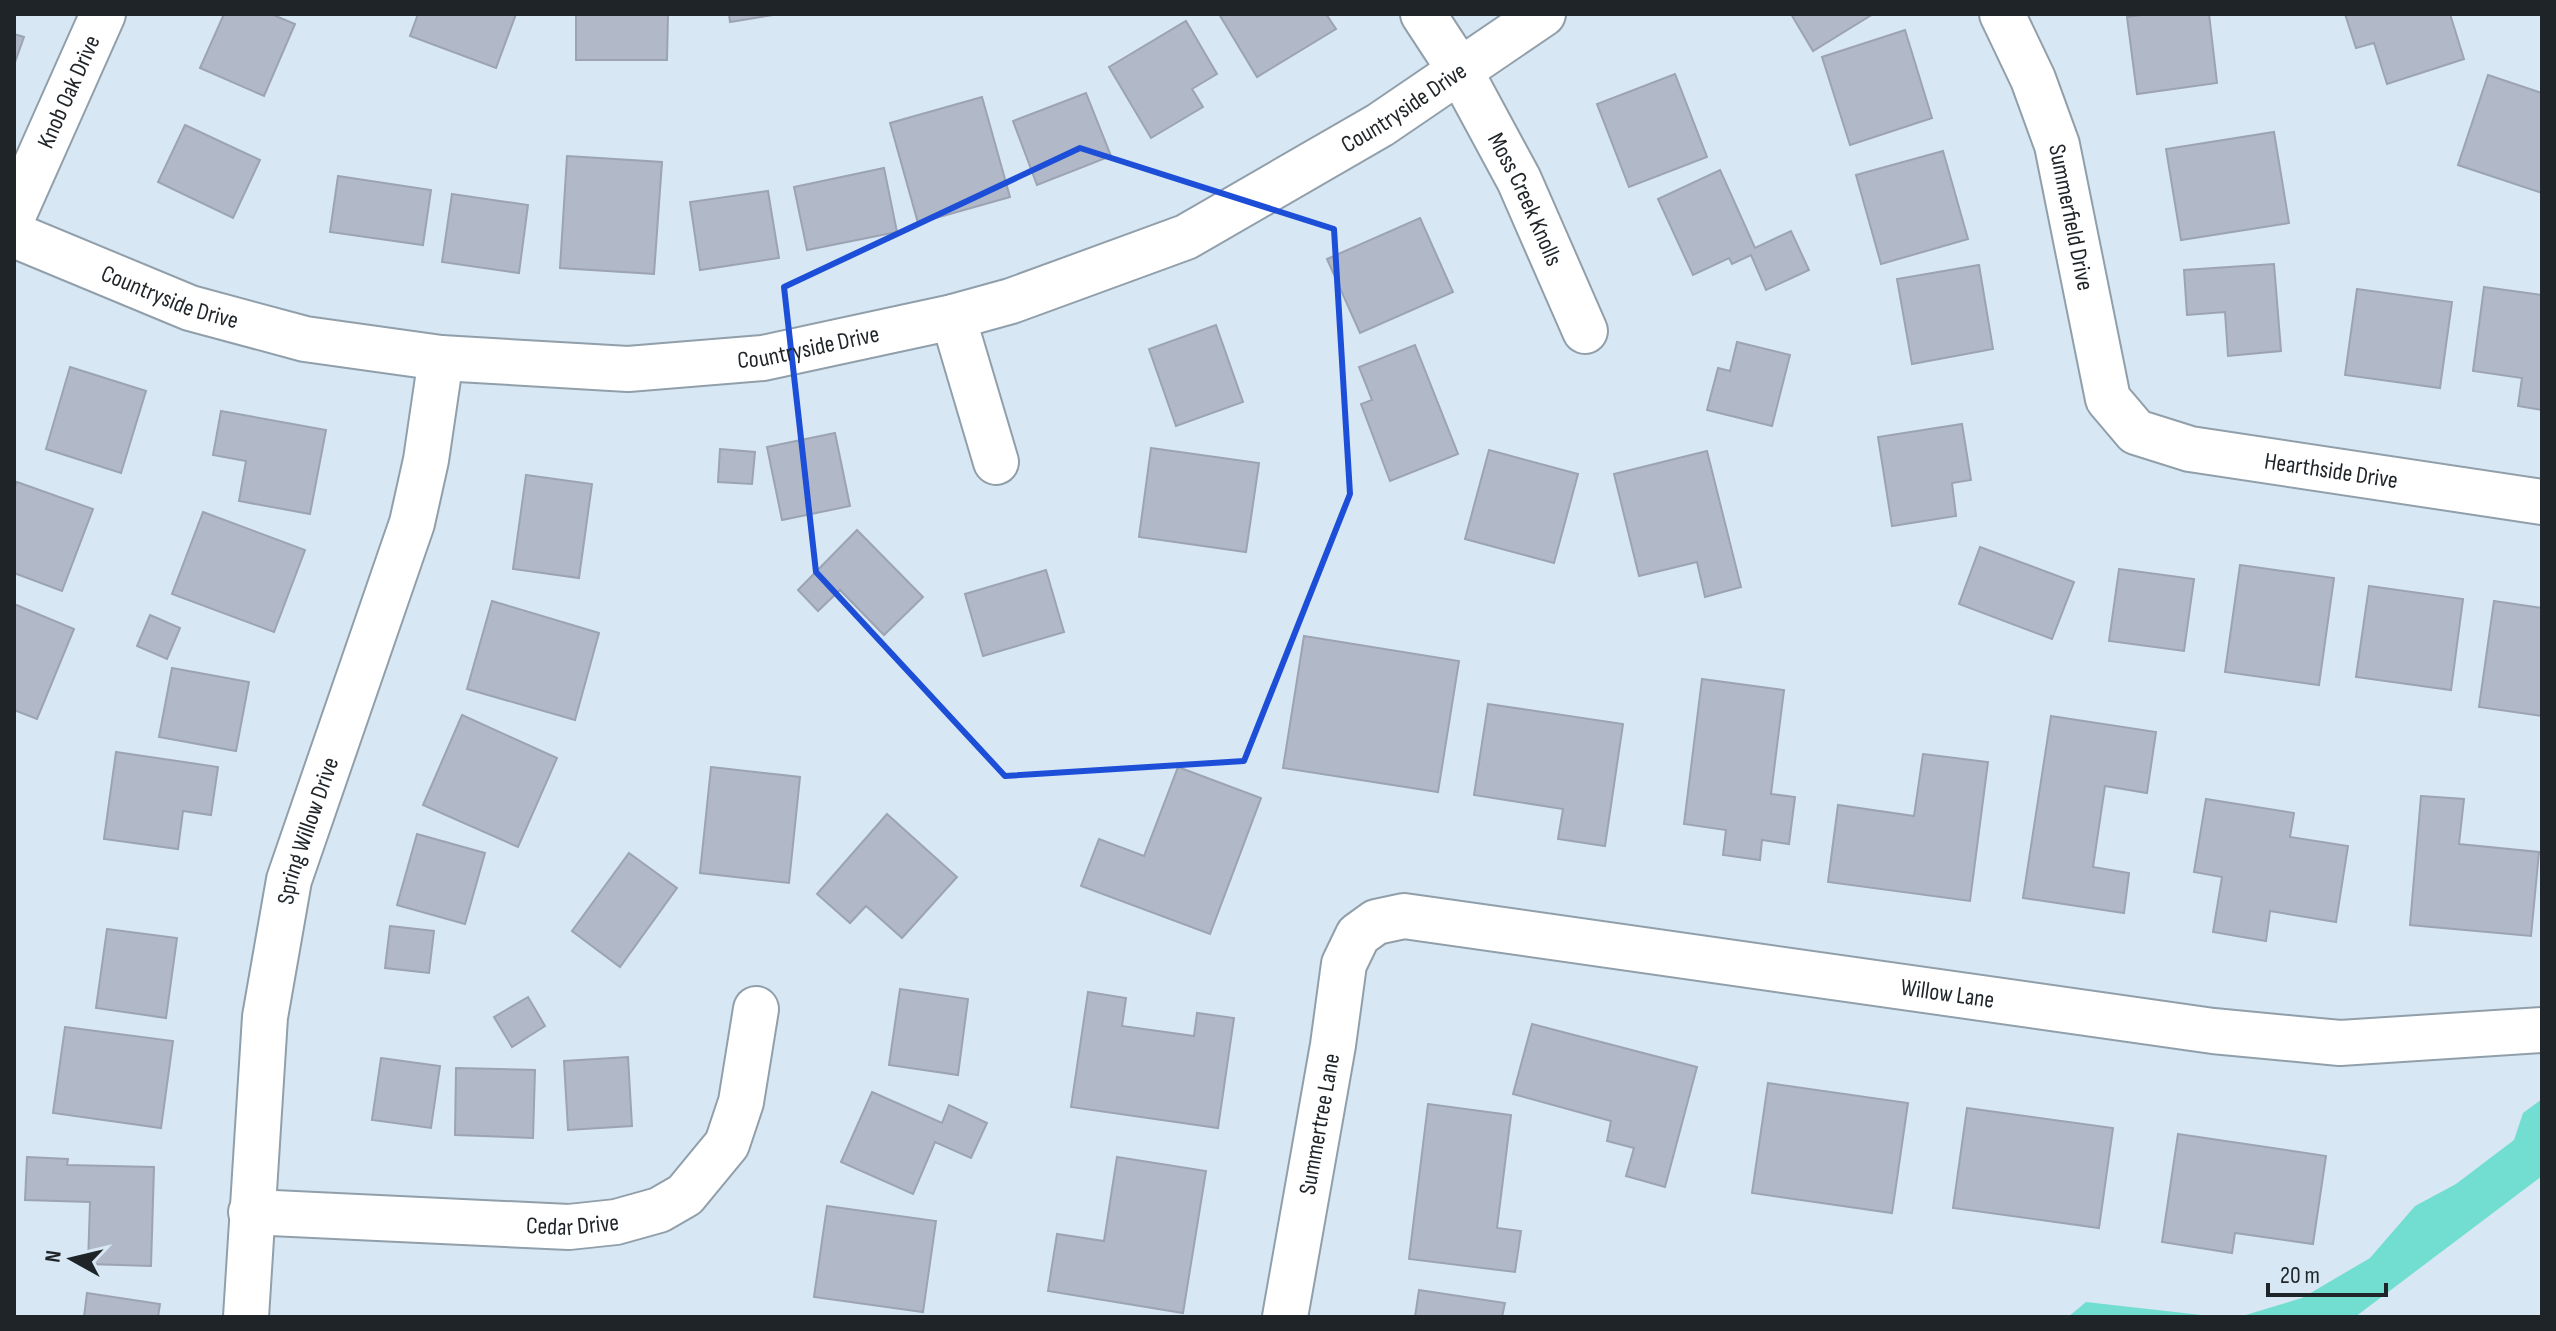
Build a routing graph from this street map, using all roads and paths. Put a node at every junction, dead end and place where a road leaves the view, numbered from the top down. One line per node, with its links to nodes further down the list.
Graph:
1 (103, 14): 6 (street, Knob Oak Drive)
2 (1423, 14): 5 (street, Moss Creek Knolls)
3 (1543, 14): 5 (street, Countryside Drive)
4 (2002, 14): 11 (street, Summerfield Drive)
5 (1459, 69): 8 (street, Countryside Drive); 9 (street, Moss Creek Knolls)
6 (14, 214)
7 (14, 235): 10 (street, Countryside Drive)
8 (953, 317): 10 (street, Countryside Drive); 12 (street)
9 (1585, 331)
10 (441, 358): 17 (street, Spring Willow Drive)
11 (2127, 425): 13 (street, Hearthside Drive)
12 (996, 462)
13 (2542, 502)
14 (1358, 935): 16 (street, Willow Lane); 19 (street, Summertree Lane)
15 (756, 1009): 17 (street, Cedar Drive)
16 (2542, 1030)
17 (251, 1212): 18 (street, Spring Willow Drive)
18 (246, 1317)
19 (1285, 1317)

